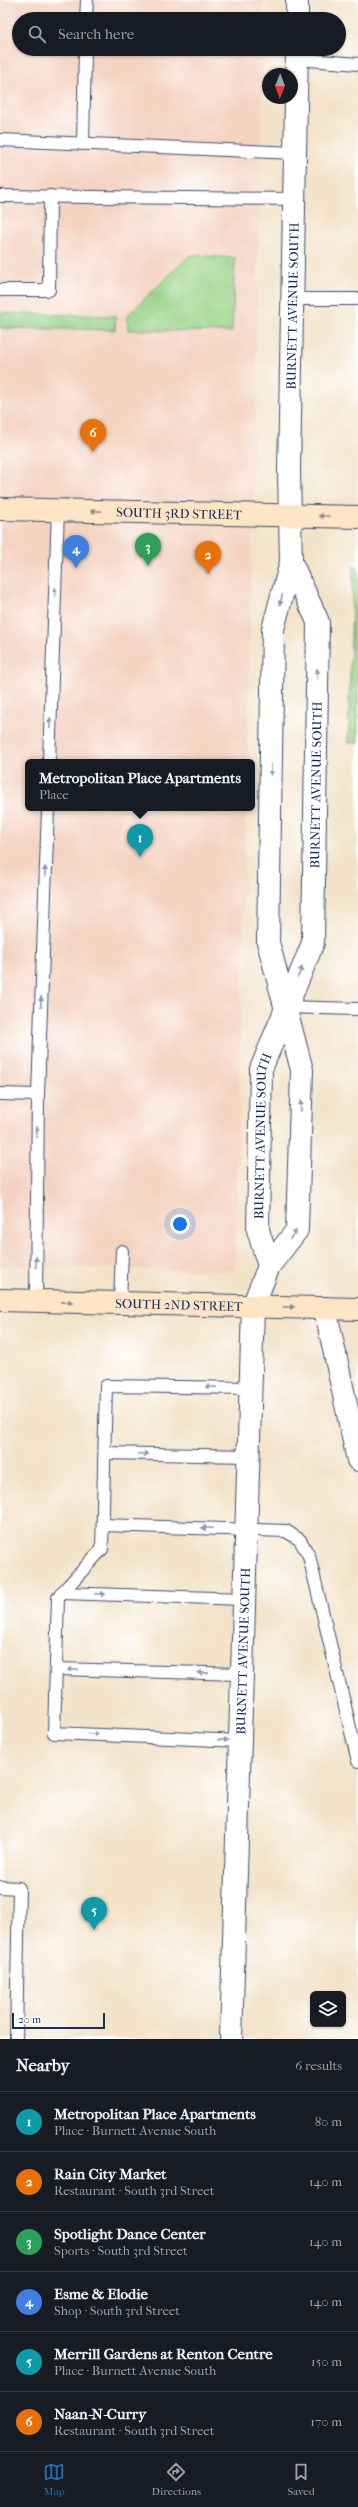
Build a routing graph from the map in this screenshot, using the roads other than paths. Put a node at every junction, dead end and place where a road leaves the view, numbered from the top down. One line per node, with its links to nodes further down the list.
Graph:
1 (87, 0): 3 (lane)
2 (298, 0): 4 (street)
3 (86, 12)
4 (297, 12)
5 (85, 56): 10 (lane)
6 (297, 56): 11 (street, BURNETT AVENUE SOUTH)
7 (309, 56): 8 (lane)
8 (358, 64)
9 (0, 140): 10 (lane)
10 (83, 144): 11 (lane)
11 (295, 154): 14 (street, BURNETT AVENUE SOUTH)
12 (0, 196): 13 (lane)
13 (50, 196): 14 (lane); 15 (lane)
14 (294, 199): 16 (street, BURNETT AVENUE SOUTH)
15 (0, 290)
16 (292, 299): 17 (lane); 20 (street, BURNETT AVENUE SOUTH)
17 (358, 299)
18 (0, 509): 19 (main road, SOUTH 3RD STREET)
19 (58, 510): 20 (main road, SOUTH 3RD STREET, one-way to 19); 23 (lane, one-way to 19)
20 (289, 515): 21 (main road, SOUTH 3RD STREET, one-way to 20); 22 (street, BURNETT AVENUE SOUTH)
21 (358, 518)
22 (291, 562): 25 (street, BURNETT AVENUE SOUTH, one-way to 25); 25 (street, BURNETT AVENUE SOUTH, one-way to 22)
23 (49, 759)
24 (48, 811): 28 (lane, one-way to 24)
25 (285, 1007): 26 (lane); 30 (street, BURNETT AVENUE SOUTH); 30 (street, BURNETT AVENUE SOUTH, one-way to 25)
26 (358, 1009)
27 (0, 1094): 28 (lane)
28 (38, 1095): 32 (lane, one-way to 28)
29 (122, 1251): 33 (lane)
30 (269, 1266): 34 (street, BURNETT AVENUE SOUTH)
31 (0, 1300): 32 (main road, SOUTH 2ND STREET)
32 (36, 1301): 33 (main road, SOUTH 2ND STREET, one-way to 33)
33 (120, 1303): 34 (main road, SOUTH 2ND STREET)
34 (253, 1306): 35 (main road, SOUTH 2ND STREET, one-way to 35); 37 (street, BURNETT AVENUE SOUTH)
35 (325, 1308): 36 (main road, SOUTH 2ND STREET); 38 (street)
36 (358, 1309)
37 (250, 1388): 39 (lane, one-way to 39); 40 (street, BURNETT AVENUE SOUTH)
38 (352, 1400): 41 (street)
39 (104, 1453): 40 (lane, one-way to 40); 42 (lane)
40 (248, 1456): 43 (street, BURNETT AVENUE SOUTH)
41 (358, 1460)
42 (103, 1525): 43 (lane, one-way to 42); 44 (lane)
43 (246, 1529): 45 (street, BURNETT AVENUE SOUTH); 49 (lane)
44 (61, 1593): 45 (lane, one-way to 45); 46 (lane)
45 (244, 1599): 47 (street, BURNETT AVENUE SOUTH)
46 (56, 1669): 47 (lane, one-way to 46); 48 (lane, one-way to 48)
47 (242, 1674): 48 (street, BURNETT AVENUE SOUTH)
48 (240, 1740): 52 (street, BURNETT AVENUE SOUTH)
49 (358, 1761)
50 (0, 1888): 51 (lane)
51 (16, 2039)
52 (231, 2039)

